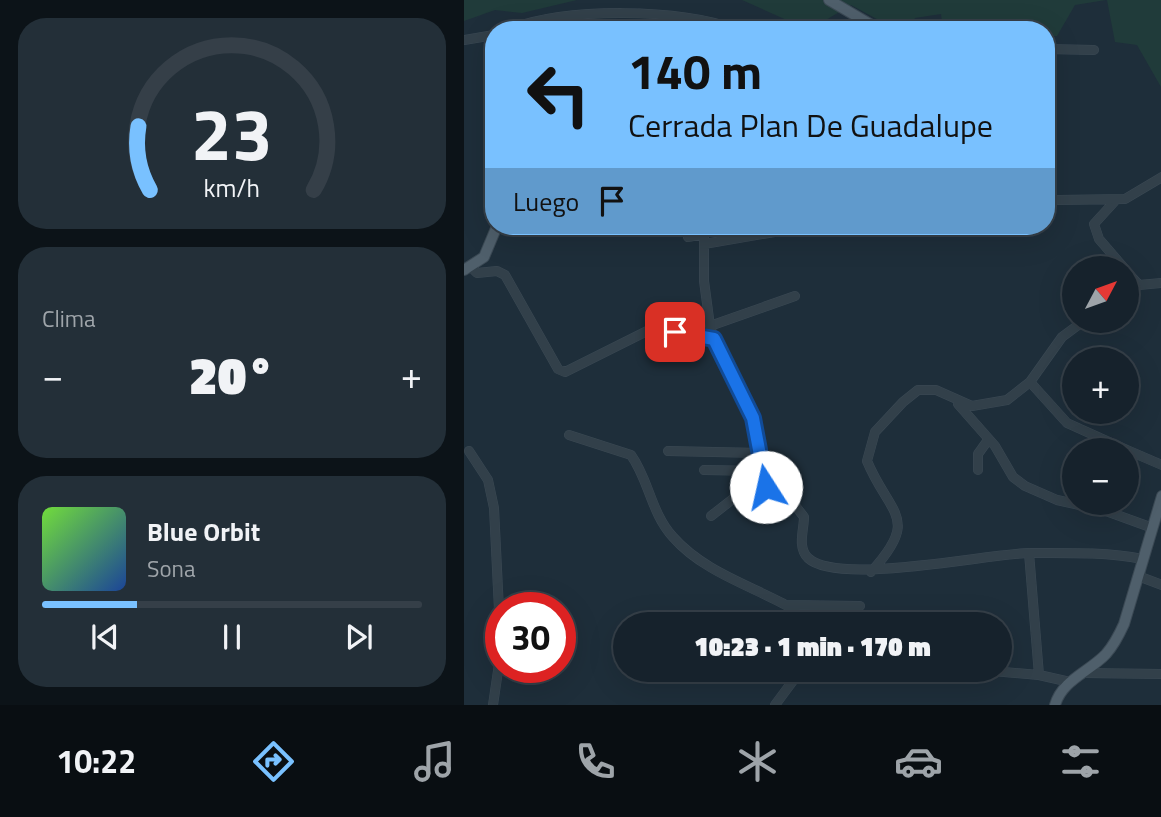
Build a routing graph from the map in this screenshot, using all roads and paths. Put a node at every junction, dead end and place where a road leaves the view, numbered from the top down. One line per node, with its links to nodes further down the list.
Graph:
1 (829, 0): 4 (main road)
2 (549, 21): 3 (street)
3 (704, 21)
4 (865, 21)
5 (485, 36): 6 (street)
6 (464, 40)
7 (1055, 49): 8 (street)
8 (1094, 50)
9 (1161, 177): 11 (street)
10 (1058, 200): 11 (street)
11 (1115, 201): 15 (street)
12 (493, 235): 16 (main road)
13 (704, 235): 14 (street); 21 (street)
14 (689, 237)
15 (1115, 256)
16 (467, 269): 20 (street)
17 (1161, 283): 18 (street)
18 (1140, 285)
19 (795, 296): 21 (street)
20 (662, 324)
21 (710, 326): 24 (street)
22 (675, 332): 24 (street)
23 (1067, 333): 25 (street)
24 (714, 339): 32 (street)
25 (1030, 382): 26 (street); 28 (street)
26 (953, 399): 29 (street); 44 (street)
27 (569, 435): 47 (street)
28 (1100, 438)
29 (988, 440): 36 (street); 41 (street)
30 (668, 450): 32 (street)
31 (469, 451): 56 (street)
32 (760, 453): 37 (street)
33 (1139, 455): 34 (street)
34 (1161, 465)
35 (704, 470): 37 (street)
36 (978, 470)
37 (762, 471): 38 (street)
38 (766, 487): 40 (street); 44 (street)
39 (1160, 501): 41 (main road)
40 (711, 516)
41 (1151, 527): 43 (main road)
42 (1029, 553): 43 (street); 44 (street); 53 (street)
43 (1142, 559): 45 (main road)
44 (871, 572)
45 (1138, 576): 46 (street); 51 (main road)
46 (1161, 585)
47 (786, 605): 48 (street); 49 (street)
48 (860, 606)
49 (794, 612)
50 (1012, 673): 53 (street)
51 (1085, 673): 52 (street); 55 (main road)
52 (1161, 674)
53 (1039, 675): 55 (street)
54 (792, 682): 57 (street)
55 (1070, 682): 58 (main road)
56 (493, 705)
57 (776, 705)
58 (1055, 705)

